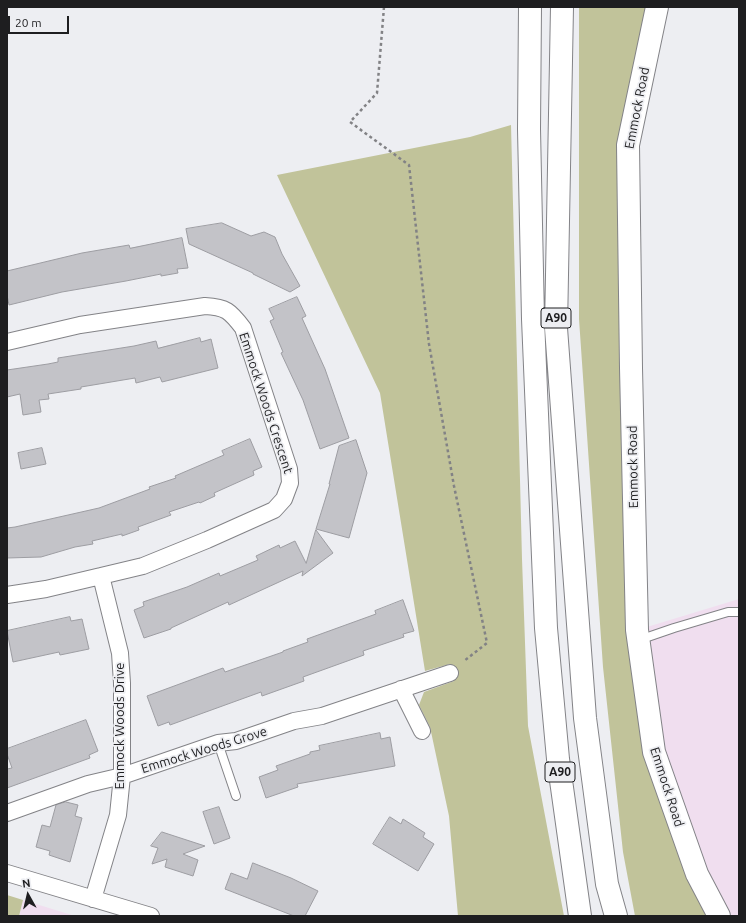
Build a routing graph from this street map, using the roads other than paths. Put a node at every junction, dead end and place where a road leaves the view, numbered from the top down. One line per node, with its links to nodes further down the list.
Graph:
1 (530, 7): 19 (main road, A90)
2 (562, 7): 20 (main road, A90)
3 (657, 7): 8 (main road, Emmock Road)
4 (7, 342): 5 (street, Emmock Woods Crescent)
5 (101, 576): 6 (street); 13 (street, Emmock Woods Drive)
6 (7, 595)
7 (739, 612): 8 (lane)
8 (638, 640): 21 (main road, Emmock Road)
9 (450, 673): 10 (street, Emmock Woods Grove)
10 (401, 689): 11 (street); 12 (street, Emmock Woods Grove)
11 (422, 731)
12 (218, 743): 13 (street, Emmock Woods Grove); 14 (lane)
13 (122, 776): 15 (street, Emmock Woods Grove); 17 (street, Emmock Woods Drive)
14 (236, 796)
15 (7, 813)
16 (7, 873): 17 (street)
17 (93, 899): 18 (street)
18 (152, 916)
19 (580, 916)
20 (616, 916)
21 (719, 916)

